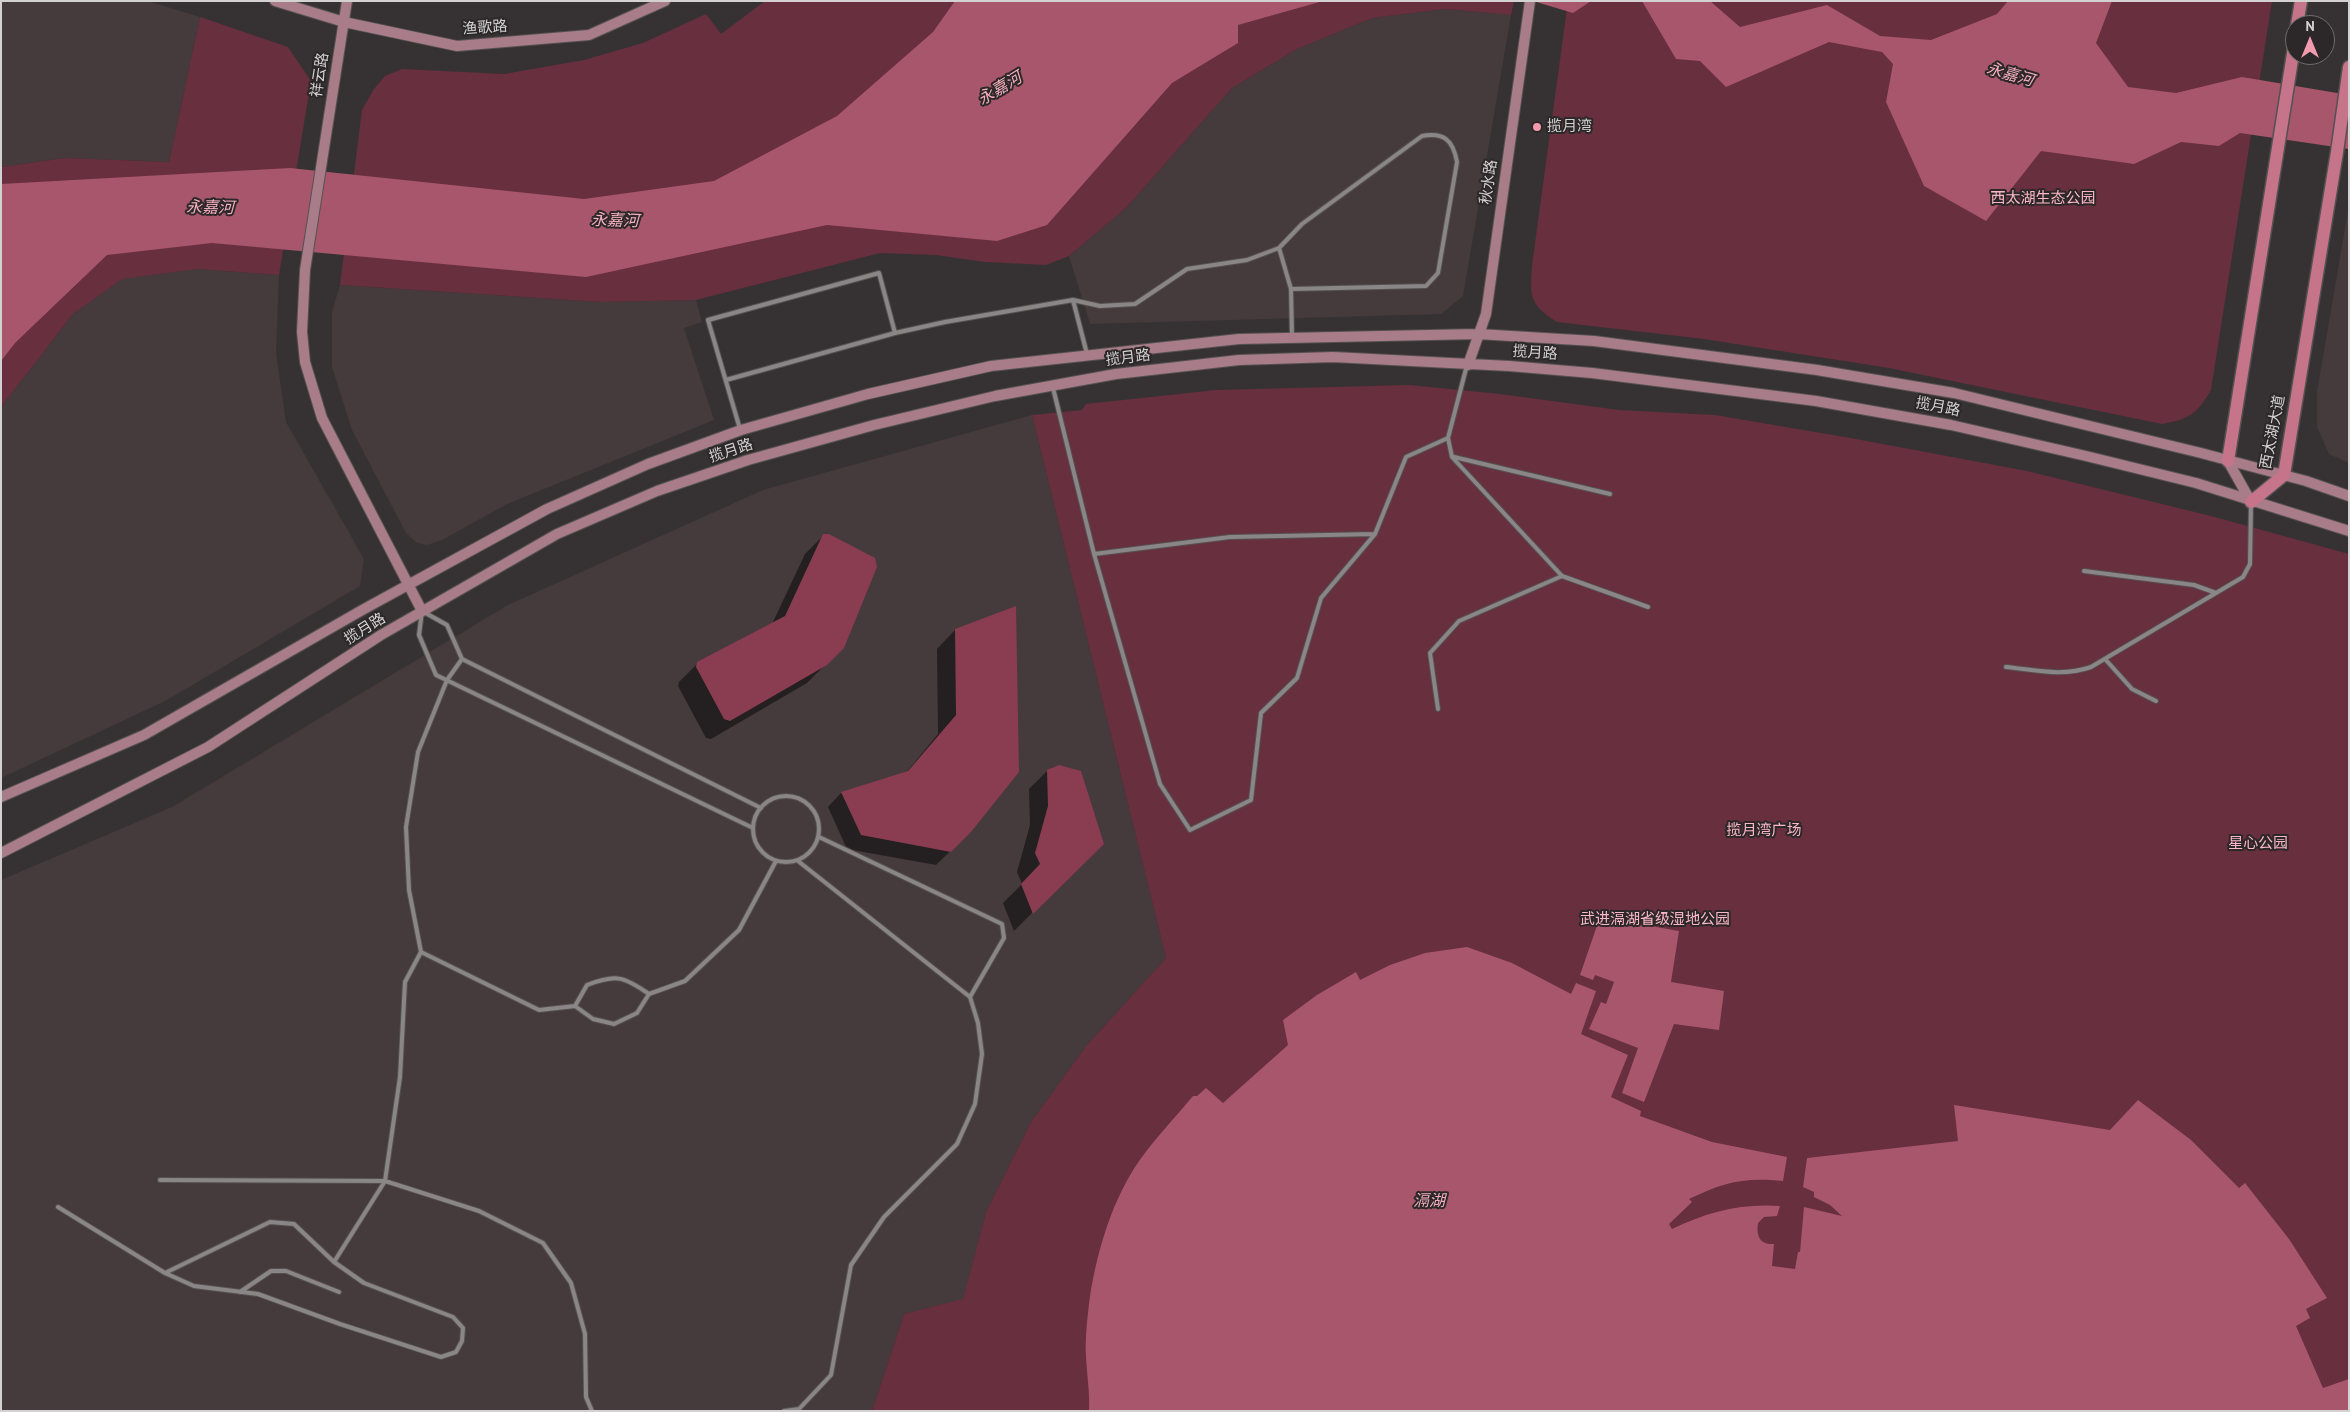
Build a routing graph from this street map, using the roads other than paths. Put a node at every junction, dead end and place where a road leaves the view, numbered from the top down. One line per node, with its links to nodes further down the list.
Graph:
1 (274, 1): 7 (street, 渔歌路)
2 (347, 1): 7 (street, 祥云路)
3 (666, 1): 7 (street, 渔歌路)
4 (1530, 1): 14 (street, 秋水路)
5 (2301, 1): 6 (main road)
6 (2299, 15)
7 (344, 22): 33 (street, 祥云路)
8 (2291, 65): 23 (main road)
9 (2349, 67): 24 (main road, 西太湖大道)
10 (1279, 248): 11 (lane); 11 (lane); 12 (lane)
11 (1291, 289): 15 (lane)
12 (1073, 300): 13 (lane); 16 (lane)
13 (895, 333): 18 (lane); 18 (lane)
14 (1478, 334): 15 (street, 揽月路); 17 (street, 秋水路); 23 (street, 揽月路)
15 (1292, 337): 16 (street, 揽月路)
16 (1087, 354): 20 (street, 揽月路)
17 (1468, 365): 19 (street, 揽月路); 21 (lane); 27 (street, 揽月路)
18 (726, 380): 20 (lane)
19 (1052, 386): 30 (lane); 36 (street, 揽月路)
20 (741, 430): 33 (street, 揽月路)
21 (1448, 438): 22 (lane); 29 (lane)
22 (1452, 457): 25 (lane); 32 (lane)
23 (2228, 461): 24 (street, 揽月路); 27 (street, 西太湖大道)
24 (2284, 476): 26 (street, 揽月路); 27 (main road, 西太湖大道)
25 (1610, 494)
26 (2349, 496)
27 (2251, 502): 28 (street, 揽月路); 34 (lane)
28 (2349, 531)
29 (1375, 534): 30 (lane); 30 (lane)
30 (1094, 554)
31 (2084, 571): 34 (lane)
32 (1562, 576): 35 (lane); 42 (lane)
33 (408, 585): 36 (street, 祥云路); 43 (street, 揽月路)
34 (2216, 593): 38 (lane)
35 (1648, 607)
36 (422, 612): 37 (lane); 40 (lane); 47 (street, 揽月路)
37 (462, 659): 40 (lane); 44 (lane)
38 (2105, 659): 39 (lane); 41 (lane)
39 (2006, 667)
40 (446, 680): 45 (lane); 50 (lane)
41 (2156, 701)
42 (1438, 709)
43 (1, 797)
44 (761, 808): 45 (lane); 46 (lane)
45 (753, 828): 49 (lane)
46 (819, 837): 48 (lane); 52 (lane)
47 (1, 853)
48 (798, 860): 49 (lane); 52 (lane)
49 (776, 861): 51 (lane)
50 (421, 952): 53 (lane); 55 (lane)
51 (649, 994): 53 (lane); 53 (lane)
52 (970, 997): 61 (lane)
53 (575, 1006)
54 (160, 1180): 55 (lane)
55 (385, 1181): 57 (lane); 62 (lane)
56 (58, 1207): 58 (lane)
57 (334, 1262): 58 (lane); 59 (lane)
58 (165, 1273): 59 (lane)
59 (240, 1292): 60 (lane)
60 (339, 1292)
61 (798, 1410): 63 (lane)
62 (592, 1411)
63 (784, 1411)

